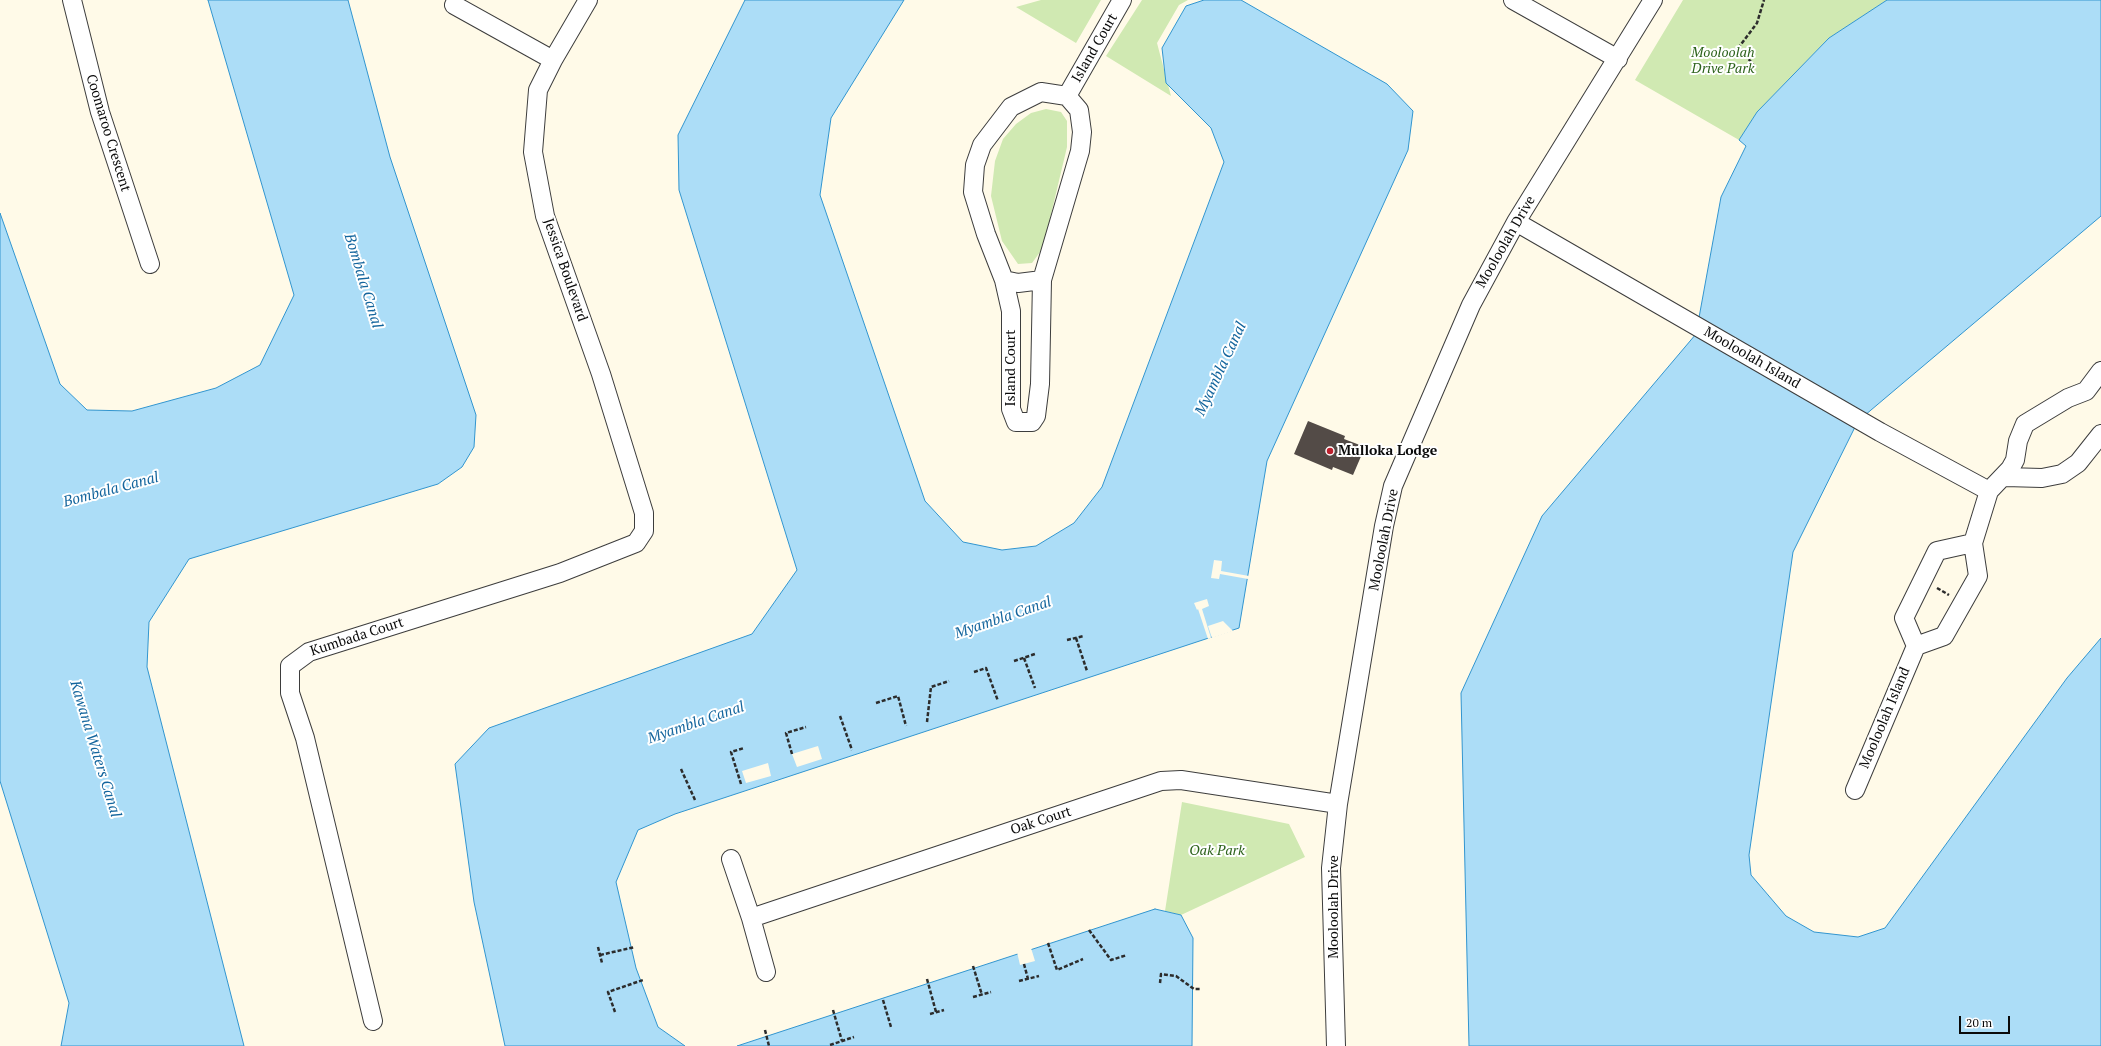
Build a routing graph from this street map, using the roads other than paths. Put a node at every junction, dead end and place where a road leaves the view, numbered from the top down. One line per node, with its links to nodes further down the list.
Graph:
1 (72, 0): 11 (street, Coomaroo Crescent)
2 (588, 0): 8 (street, Jessica Boulevard)
3 (1122, 0): 9 (street, Island Court)
4 (1514, 0): 7 (street)
5 (1653, 0): 7 (street, Mooloolah Drive)
6 (454, 5): 8 (street)
7 (1618, 59): 10 (street, Mooloolah Drive)
8 (553, 60): 18 (street, Jessica Boulevard)
9 (1067, 96): 12 (street, Island Court); 13 (street, Island Court)
10 (1516, 222): 17 (street, Mooloolah Island); 22 (street, Mooloolah Drive)
11 (150, 264)
12 (1004, 280): 13 (street); 13 (street, Island Court)
13 (1042, 280)
14 (2101, 371): 16 (street)
15 (2101, 434): 16 (street)
16 (2005, 477): 17 (street)
17 (1989, 491): 19 (street)
18 (636, 543): 26 (street, Kumbada Court)
19 (1973, 543): 20 (street); 20 (street)
20 (1916, 646): 21 (street, Mooloolah Island)
21 (1854, 790)
22 (1338, 804): 24 (street, Oak Court); 27 (street, Mooloolah Drive)
23 (731, 859): 24 (street)
24 (751, 918): 25 (street)
25 (766, 972)
26 (373, 1021)
27 (1336, 1046)

